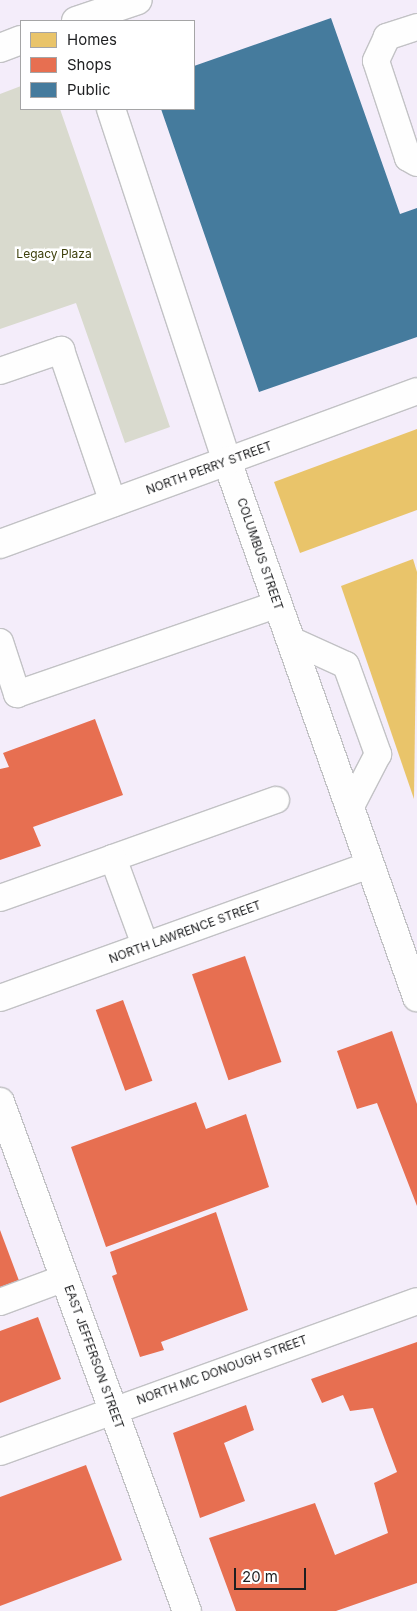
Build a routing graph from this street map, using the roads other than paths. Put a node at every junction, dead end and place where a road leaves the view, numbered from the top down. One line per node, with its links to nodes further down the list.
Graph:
1 (138, 0): 2 (main road)
2 (78, 16)
3 (417, 27): 7 (street)
4 (20, 40): 5 (main road)
5 (0, 48)
6 (111, 110): 10 (main road, COLUMBUS STREET)
7 (417, 163)
8 (0, 372): 11 (street)
9 (417, 391): 10 (street, NORTH PERRY STREET)
10 (227, 461): 11 (main road, NORTH PERRY STREET); 13 (main road, COLUMBUS STREET)
11 (113, 503): 12 (main road, NORTH PERRY STREET)
12 (0, 544)
13 (278, 604): 14 (main road, COLUMBUS STREET); 16 (street)
14 (291, 640): 18 (main road, COLUMBUS STREET); 18 (street)
15 (1, 649): 16 (street)
16 (11, 692)
17 (276, 800): 19 (street)
18 (350, 808): 20 (main road, COLUMBUS STREET)
19 (113, 858): 21 (street); 22 (street)
20 (370, 865): 22 (street, NORTH LAWRENCE STREET); 23 (main road, COLUMBUS STREET)
21 (0, 898)
22 (145, 946): 24 (street, NORTH LAWRENCE STREET)
23 (417, 997)
24 (0, 998)
25 (0, 1102): 26 (main road, EAST JEFFERSON STREET)
26 (65, 1278): 28 (street); 29 (main road, EAST JEFFERSON STREET)
27 (417, 1301): 29 (street, NORTH MC DONOUGH STREET)
28 (0, 1302)
29 (113, 1409): 30 (street, NORTH MC DONOUGH STREET); 31 (main road, EAST JEFFERSON STREET)
30 (0, 1452)
31 (187, 1611)

